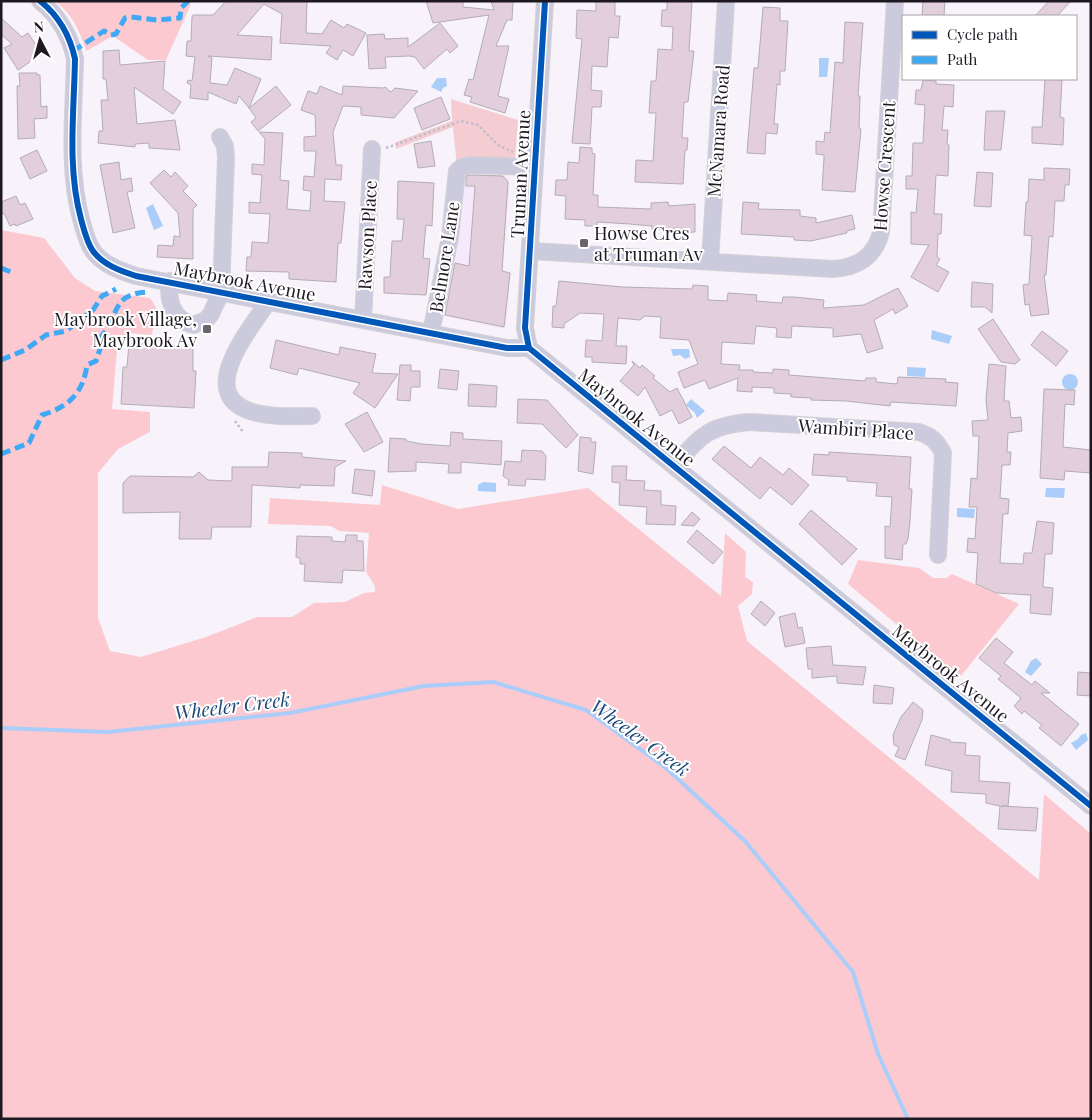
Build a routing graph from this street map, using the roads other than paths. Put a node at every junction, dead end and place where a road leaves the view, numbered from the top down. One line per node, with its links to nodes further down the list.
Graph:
1 (40, 1): 10 (street, Maybrook Avenue)
2 (545, 1): 7 (street, Truman Avenue)
3 (726, 1): 9 (street, McNamara Road)
4 (895, 1): 9 (street, Howse Crescent)
5 (220, 136): 11 (street)
6 (372, 149): 13 (street, Rawson Place)
7 (535, 167): 8 (street, Truman Avenue); 14 (street, Belmore Lane)
8 (531, 251): 9 (street, Howse Crescent); 15 (street, Truman Avenue)
9 (710, 261)
10 (170, 281): 11 (street, Maybrook Avenue); 11 (street)
11 (221, 292): 12 (street, Maybrook Avenue)
12 (268, 301): 13 (street, Maybrook Avenue); 16 (street)
13 (363, 320): 14 (street, Maybrook Avenue)
14 (431, 333): 15 (street, Maybrook Avenue)
15 (529, 348): 17 (street, Maybrook Avenue)
16 (312, 416)
17 (674, 466): 18 (street, Wambiri Place); 19 (street, Maybrook Avenue)
18 (938, 555)
19 (1091, 806)

